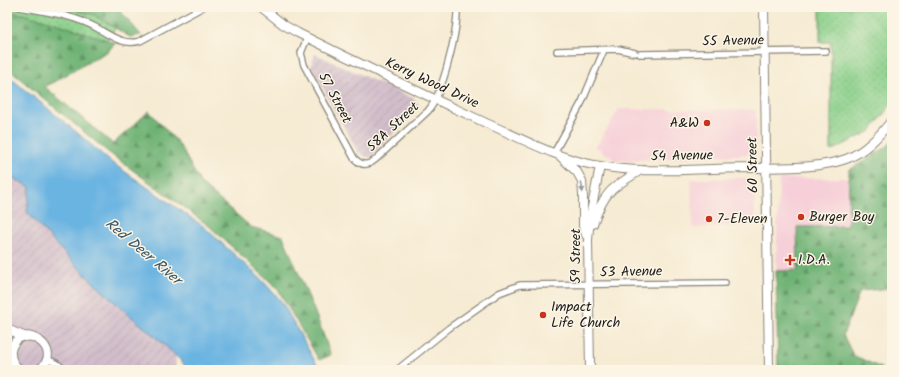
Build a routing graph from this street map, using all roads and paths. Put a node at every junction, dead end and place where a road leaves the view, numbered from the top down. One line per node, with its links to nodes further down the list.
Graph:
1 (20, 7): 2 (street)
2 (203, 7)
3 (458, 7): 11 (street, 58A Street)
4 (764, 7): 10 (street, 60 Street)
5 (267, 9): 6 (street, Kerry Wood Drive)
6 (307, 38): 11 (street, Kerry Wood Drive); 14 (street, 57 Street)
7 (604, 50): 8 (street, 55 Avenue); 10 (street, 55 Avenue); 13 (street)
8 (557, 51)
9 (826, 51): 10 (street, 55 Avenue)
10 (764, 52): 16 (street, 60 Street)
11 (436, 100): 13 (street, Kerry Wood Drive); 14 (street, 58A Street)
12 (892, 120): 16 (street, 54 Avenue)
13 (557, 155): 15 (street, Kerry Wood Drive); 18 (street, one-way to 18)
14 (362, 164)
15 (600, 166): 17 (street, 54 Avenue); 18 (street, 59 Street)
16 (766, 167): 17 (street, 54 Avenue); 30 (street, 60 Street)
17 (641, 170): 18 (street)
18 (588, 240): 20 (street, 59 Street)
19 (725, 283): 20 (street, 53 Avenue)
20 (589, 285): 28 (street, 53 Avenue); 29 (street, 59 Street)
21 (7, 330): 22 (street)
22 (26, 336): 24 (street); 25 (street)
23 (7, 344): 24 (street)
24 (11, 352): 26 (street)
25 (43, 366): 27 (street)
26 (20, 370)
27 (65, 370)
28 (398, 370)
29 (590, 370)
30 (769, 370)

